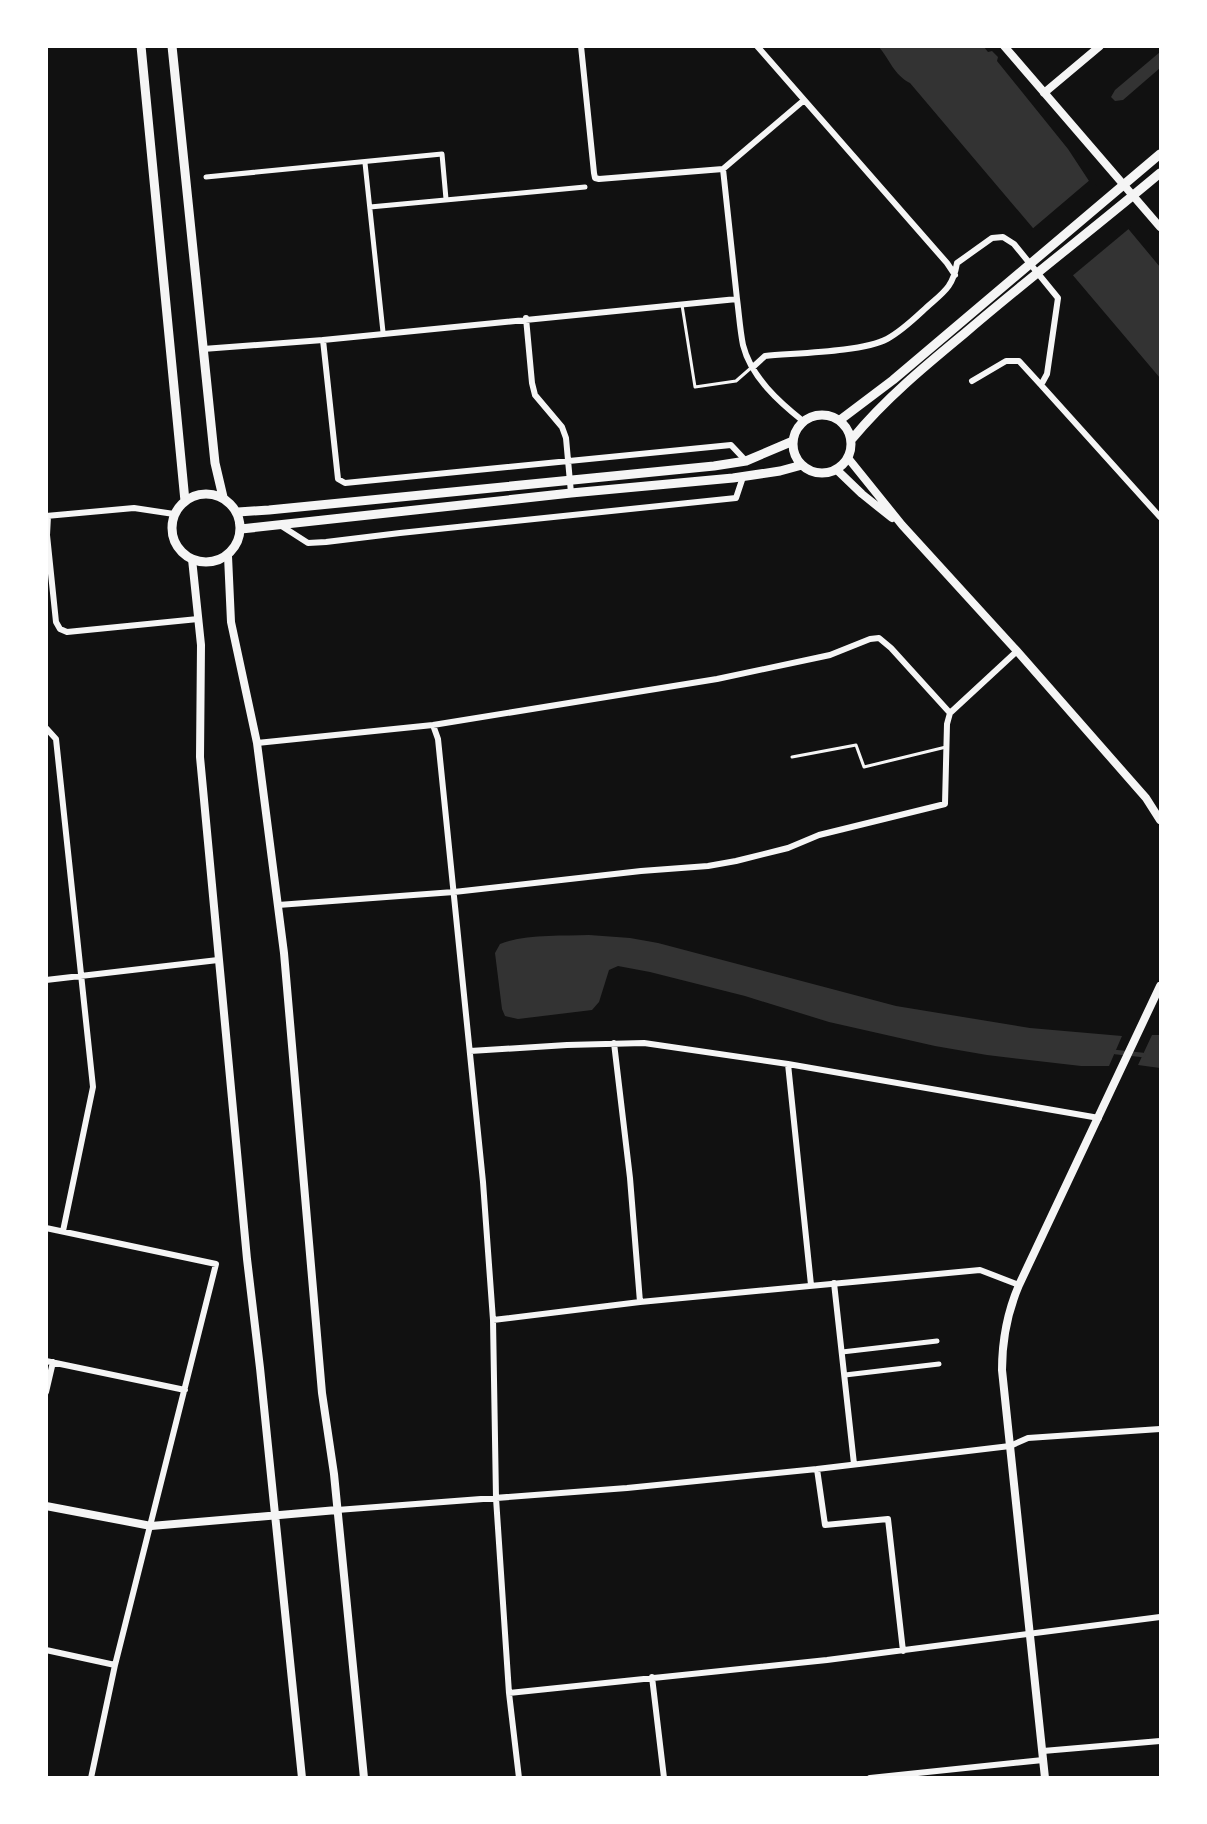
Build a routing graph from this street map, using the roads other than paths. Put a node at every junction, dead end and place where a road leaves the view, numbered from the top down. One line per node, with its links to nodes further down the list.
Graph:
1 (141, 46): 42 (main road)
2 (172, 46): 25 (main road)
3 (581, 46): 11 (street)
4 (757, 46): 8 (street)
5 (1004, 46): 7 (street)
6 (1100, 46): 7 (street)
7 (1044, 93): 17 (street)
8 (803, 100): 11 (street); 18 (street)
9 (1161, 154): 19 (main road)
10 (365, 162): 13 (street); 15 (street); 16 (street)
11 (723, 169): 20 (street)
12 (1161, 173): 19 (main road)
13 (206, 177)
14 (585, 187): 15 (street)
15 (446, 199): 16 (street)
16 (370, 207): 23 (street)
17 (1161, 227)
18 (955, 275): 26 (street); 28 (street)
19 (1024, 276): 29 (main road); 31 (main road)
20 (737, 299): 21 (street); 26 (street)
21 (682, 305): 22 (street); 26 (lane)
22 (526, 318): 23 (street); 34 (street)
23 (383, 332): 24 (street)
24 (323, 340): 25 (street); 34 (street)
25 (203, 349): 41 (main road)
26 (753, 367): 30 (street)
27 (972, 381): 28 (street)
28 (1041, 385): 46 (street)
29 (840, 420): 30 (main road); 31 (main road)
30 (803, 421): 32 (main road)
31 (852, 439): 33 (main road)
32 (793, 441): 35 (main road); 36 (main road)
33 (848, 458): 37 (main road); 48 (street)
34 (568, 460): 35 (street); 39 (street)
35 (746, 461): 39 (main road)
36 (802, 465): 37 (main road); 38 (main road)
37 (837, 470): 48 (street)
38 (743, 477): 40 (main road); 47 (street)
39 (570, 480): 40 (street); 43 (main road)
40 (571, 493): 47 (main road)
41 (223, 497): 42 (main road); 43 (main road)
42 (185, 501): 44 (main road)
43 (238, 512): 49 (main road)
44 (174, 514): 45 (street); 51 (main road)
45 (47, 516): 52 (street)
46 (1161, 518)
47 (280, 524): 49 (main road)
48 (902, 525): 53 (street)
49 (241, 529): 50 (main road)
50 (228, 556): 51 (main road); 57 (street)
51 (192, 560): 52 (street)
52 (198, 619): 63 (street)
53 (1017, 651): 54 (street); 60 (street)
54 (950, 713): 55 (street); 58 (street)
55 (433, 725): 57 (street); 61 (street)
56 (49, 729): 64 (street)
57 (257, 743): 62 (street)
58 (946, 747): 59 (lane); 61 (street)
59 (792, 757)
60 (1161, 820)
61 (454, 891): 62 (street); 68 (street)
62 (278, 905): 91 (street)
63 (218, 960): 64 (street); 92 (street)
64 (81, 976): 65 (street); 72 (street)
65 (46, 980)
66 (1161, 986): 70 (street)
67 (614, 1043): 68 (street); 69 (street); 76 (street)
68 (470, 1051): 77 (street)
69 (788, 1064): 70 (street); 75 (street)
70 (1099, 1118): 74 (street)
71 (46, 1228): 72 (street)
72 (63, 1231): 83 (street)
73 (834, 1283): 74 (street); 75 (street); 79 (street)
74 (1018, 1285): 86 (street)
75 (811, 1286): 76 (street)
76 (640, 1302): 77 (street)
77 (494, 1320): 89 (street)
78 (937, 1341): 79 (street)
79 (842, 1352): 82 (street)
80 (50, 1362): 83 (street); 84 (street)
81 (939, 1364): 82 (street)
82 (845, 1375): 87 (street)
83 (186, 1390): 93 (street)
84 (46, 1392)
85 (1161, 1429): 86 (street)
86 (1010, 1446): 87 (street); 95 (street)
87 (854, 1464): 88 (street)
88 (817, 1469): 89 (street); 97 (street)
89 (496, 1498): 91 (street); 100 (street)
90 (46, 1506): 93 (street)
91 (337, 1510): 92 (street); 105 (street)
92 (274, 1516): 93 (street); 104 (street)
93 (151, 1526): 98 (street)
94 (1161, 1617): 95 (street)
95 (1030, 1634): 97 (street); 102 (street)
96 (46, 1650): 98 (street)
97 (903, 1651): 99 (street)
98 (115, 1665): 103 (street)
99 (652, 1677): 100 (street); 107 (street)
100 (509, 1693): 106 (street)
101 (1161, 1741): 102 (street)
102 (1043, 1755): 108 (street); 109 (street)
103 (91, 1778)
104 (302, 1778)
105 (364, 1778)
106 (519, 1778)
107 (664, 1778)
108 (870, 1778)
109 (1045, 1778)

